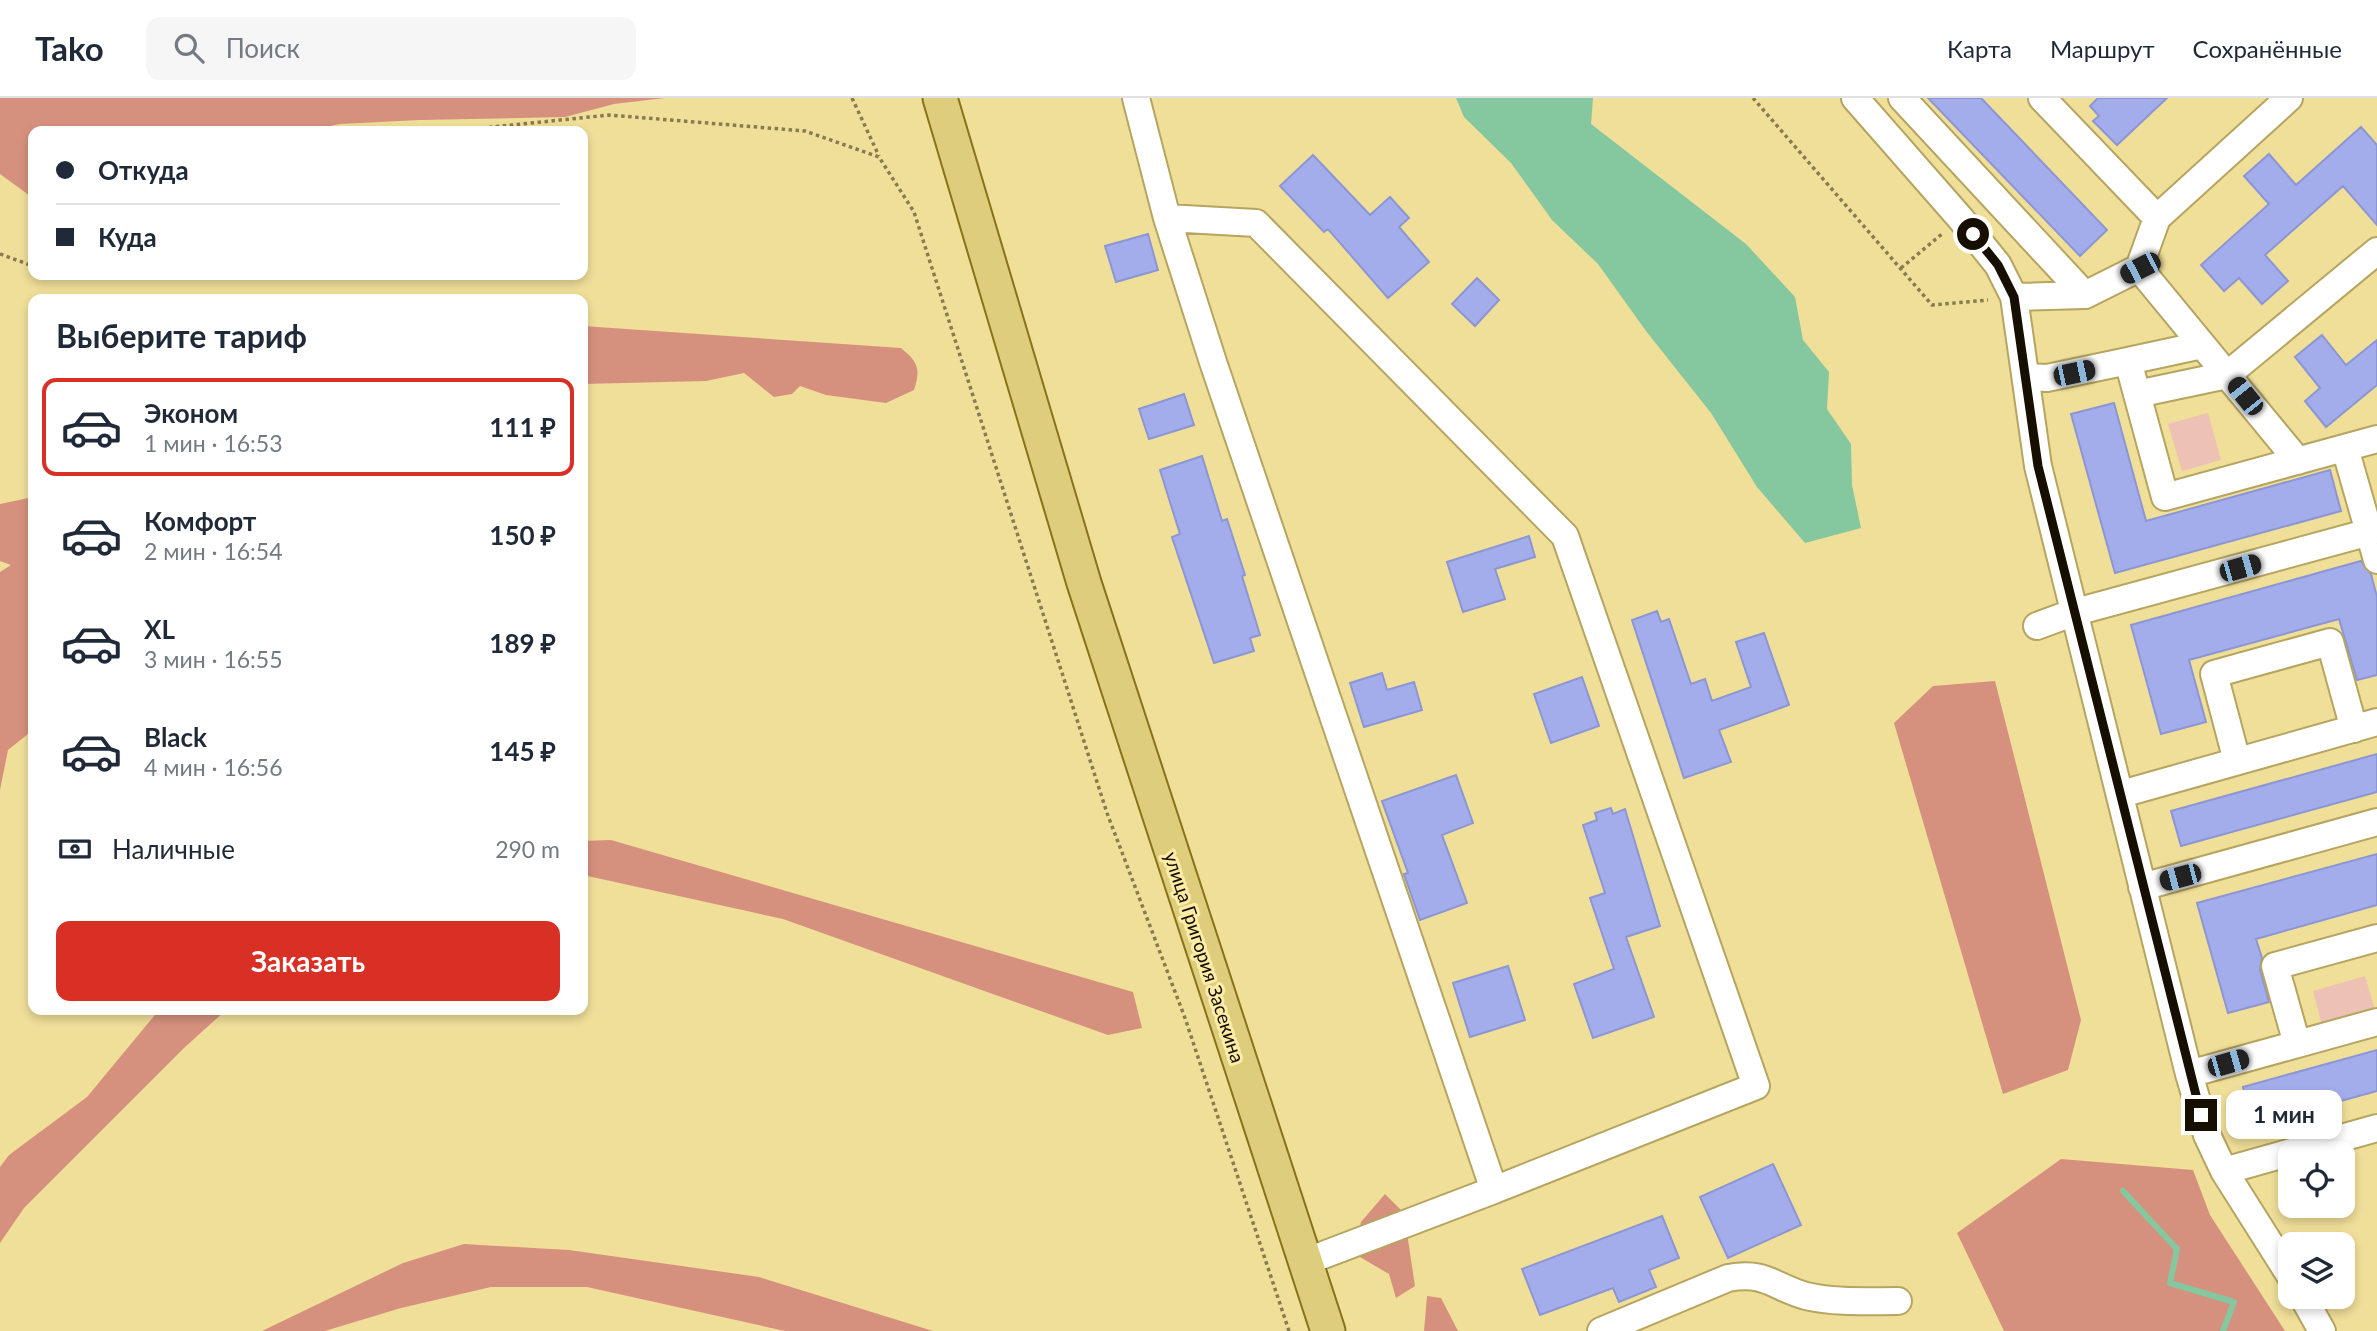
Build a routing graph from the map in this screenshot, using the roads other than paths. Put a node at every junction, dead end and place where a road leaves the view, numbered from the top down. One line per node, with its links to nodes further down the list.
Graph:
1 (940, 98): 38 (main road, улица Григория Засекина)
2 (1136, 98): 7 (street)
3 (1855, 98): 12 (street)
4 (1902, 98): 11 (street)
5 (2042, 98): 8 (street)
6 (2289, 98): 8 (street)
7 (1167, 218): 36 (street); 36 (street)
8 (2157, 218): 10 (street)
9 (2377, 251): 15 (street)
10 (2140, 268): 11 (street); 13 (street)
11 (2085, 295): 12 (street)
12 (2014, 297): 16 (street)
13 (2202, 345): 14 (street); 15 (street)
14 (2128, 361): 16 (street); 17 (street)
15 (2227, 375): 17 (street); 20 (street)
16 (2026, 377): 23 (street)
17 (2137, 394): 20 (street)
18 (2377, 439): 19 (street)
19 (2345, 447): 20 (street); 21 (street)
20 (2298, 461)
21 (2373, 531): 22 (street); 23 (street)
22 (2377, 560)
23 (2072, 613): 24 (street); 29 (street)
24 (2037, 626)
25 (2365, 725): 26 (street); 26 (street)
26 (2237, 761): 27 (street)
27 (2132, 791)
28 (2377, 822): 29 (street)
29 (2142, 887): 33 (street)
30 (2377, 938): 32 (street)
31 (2377, 1022): 32 (street)
32 (2297, 1044): 33 (street)
33 (2189, 1074): 35 (street)
34 (2377, 1128): 35 (street)
35 (2226, 1163): 37 (street)
36 (1494, 1190): 38 (street)
37 (2278, 1254)
38 (1305, 1262): 41 (main road, улица Григория Засекина)
39 (1898, 1301): 42 (street)
40 (2310, 1309): 43 (street)
41 (1328, 1331)
42 (1601, 1331)
43 (2322, 1331)

